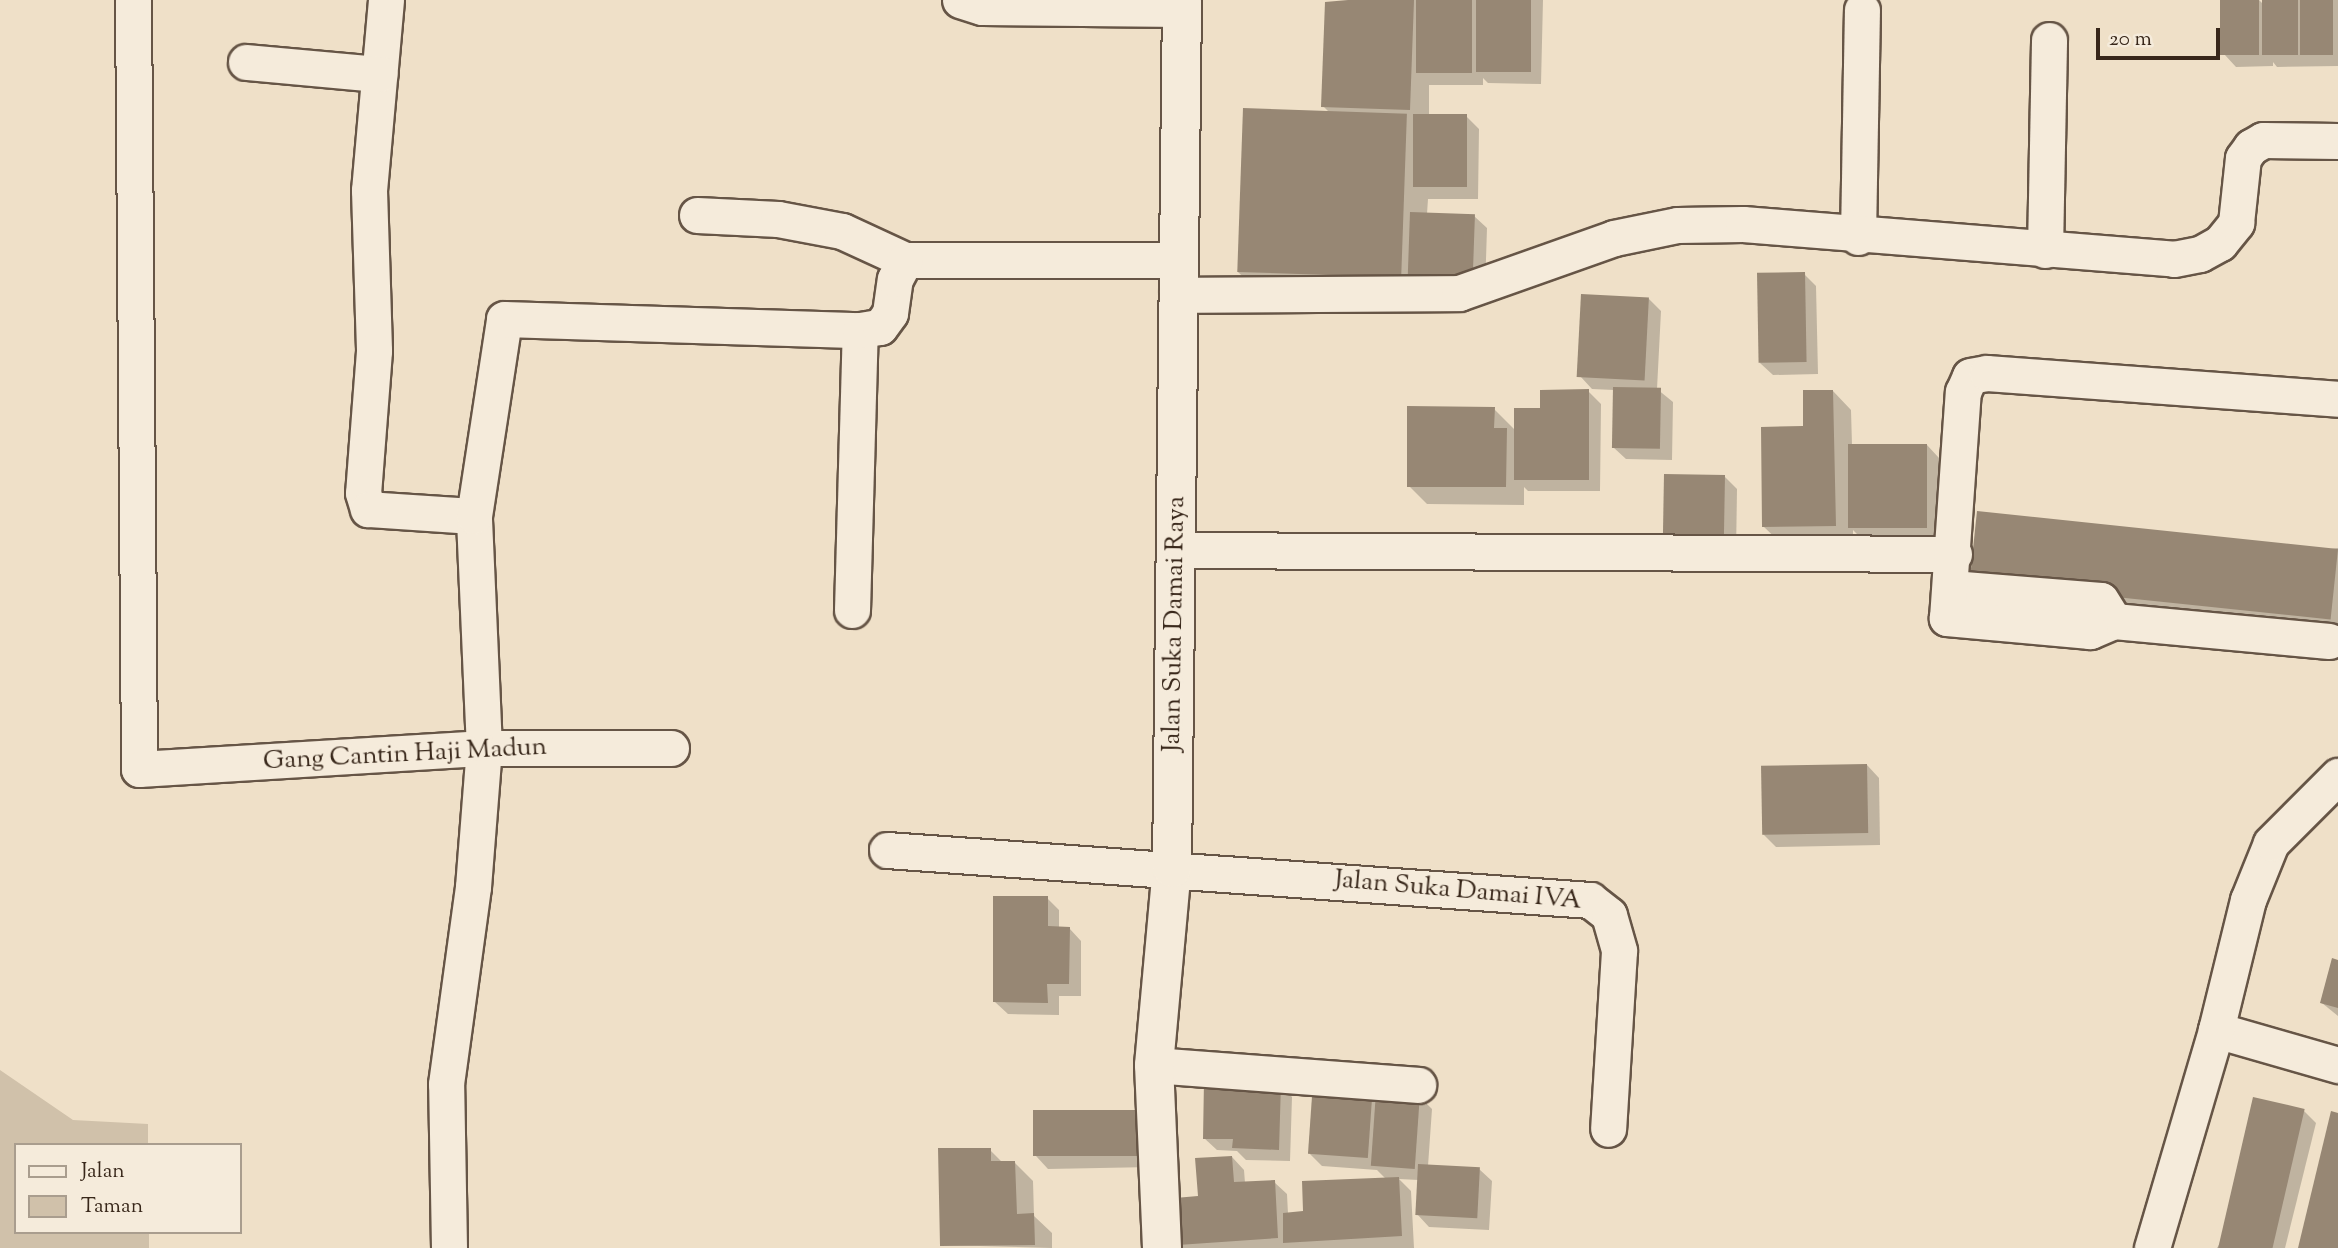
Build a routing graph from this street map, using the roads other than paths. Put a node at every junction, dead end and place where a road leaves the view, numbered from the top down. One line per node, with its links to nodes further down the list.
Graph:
1 (133, 0): 22 (street, Gang Cantin Haji Madun)
2 (386, 0): 8 (street)
3 (960, 0): 4 (street)
4 (1182, 4): 14 (street, Jalan Suka Damai Raya)
5 (1862, 10): 11 (street)
6 (2049, 40): 12 (street)
7 (246, 62): 8 (street)
8 (379, 74): 17 (street)
9 (2338, 141): 12 (street)
10 (697, 215): 13 (street)
11 (1857, 237): 12 (street); 14 (street)
12 (2045, 250)
13 (905, 260): 14 (street); 15 (street)
14 (1177, 278): 18 (street, Jalan Suka Damai Raya)
15 (860, 330): 17 (street); 20 (street)
16 (2338, 399): 19 (street)
17 (474, 516): 22 (street)
18 (1176, 550): 19 (street); 27 (street, Jalan Suka Damai Raya)
19 (1954, 554): 21 (street)
20 (852, 610)
21 (2329, 641)
22 (484, 748): 23 (street, Gang Cantin Haji Madun); 33 (street)
23 (671, 748)
24 (2338, 776): 25 (street)
25 (2324, 811): 28 (street)
26 (887, 850): 27 (street)
27 (1172, 868): 29 (street, Jalan Suka Damai Raya); 32 (street, Jalan Suka Damai IVA)
28 (2216, 1030): 30 (street); 35 (street)
29 (1154, 1065): 31 (street); 34 (street, Jalan Suka Damai Raya)
30 (2338, 1065)
31 (1418, 1085)
32 (1608, 1129)
33 (449, 1248)
34 (1162, 1248)
35 (2152, 1248)

